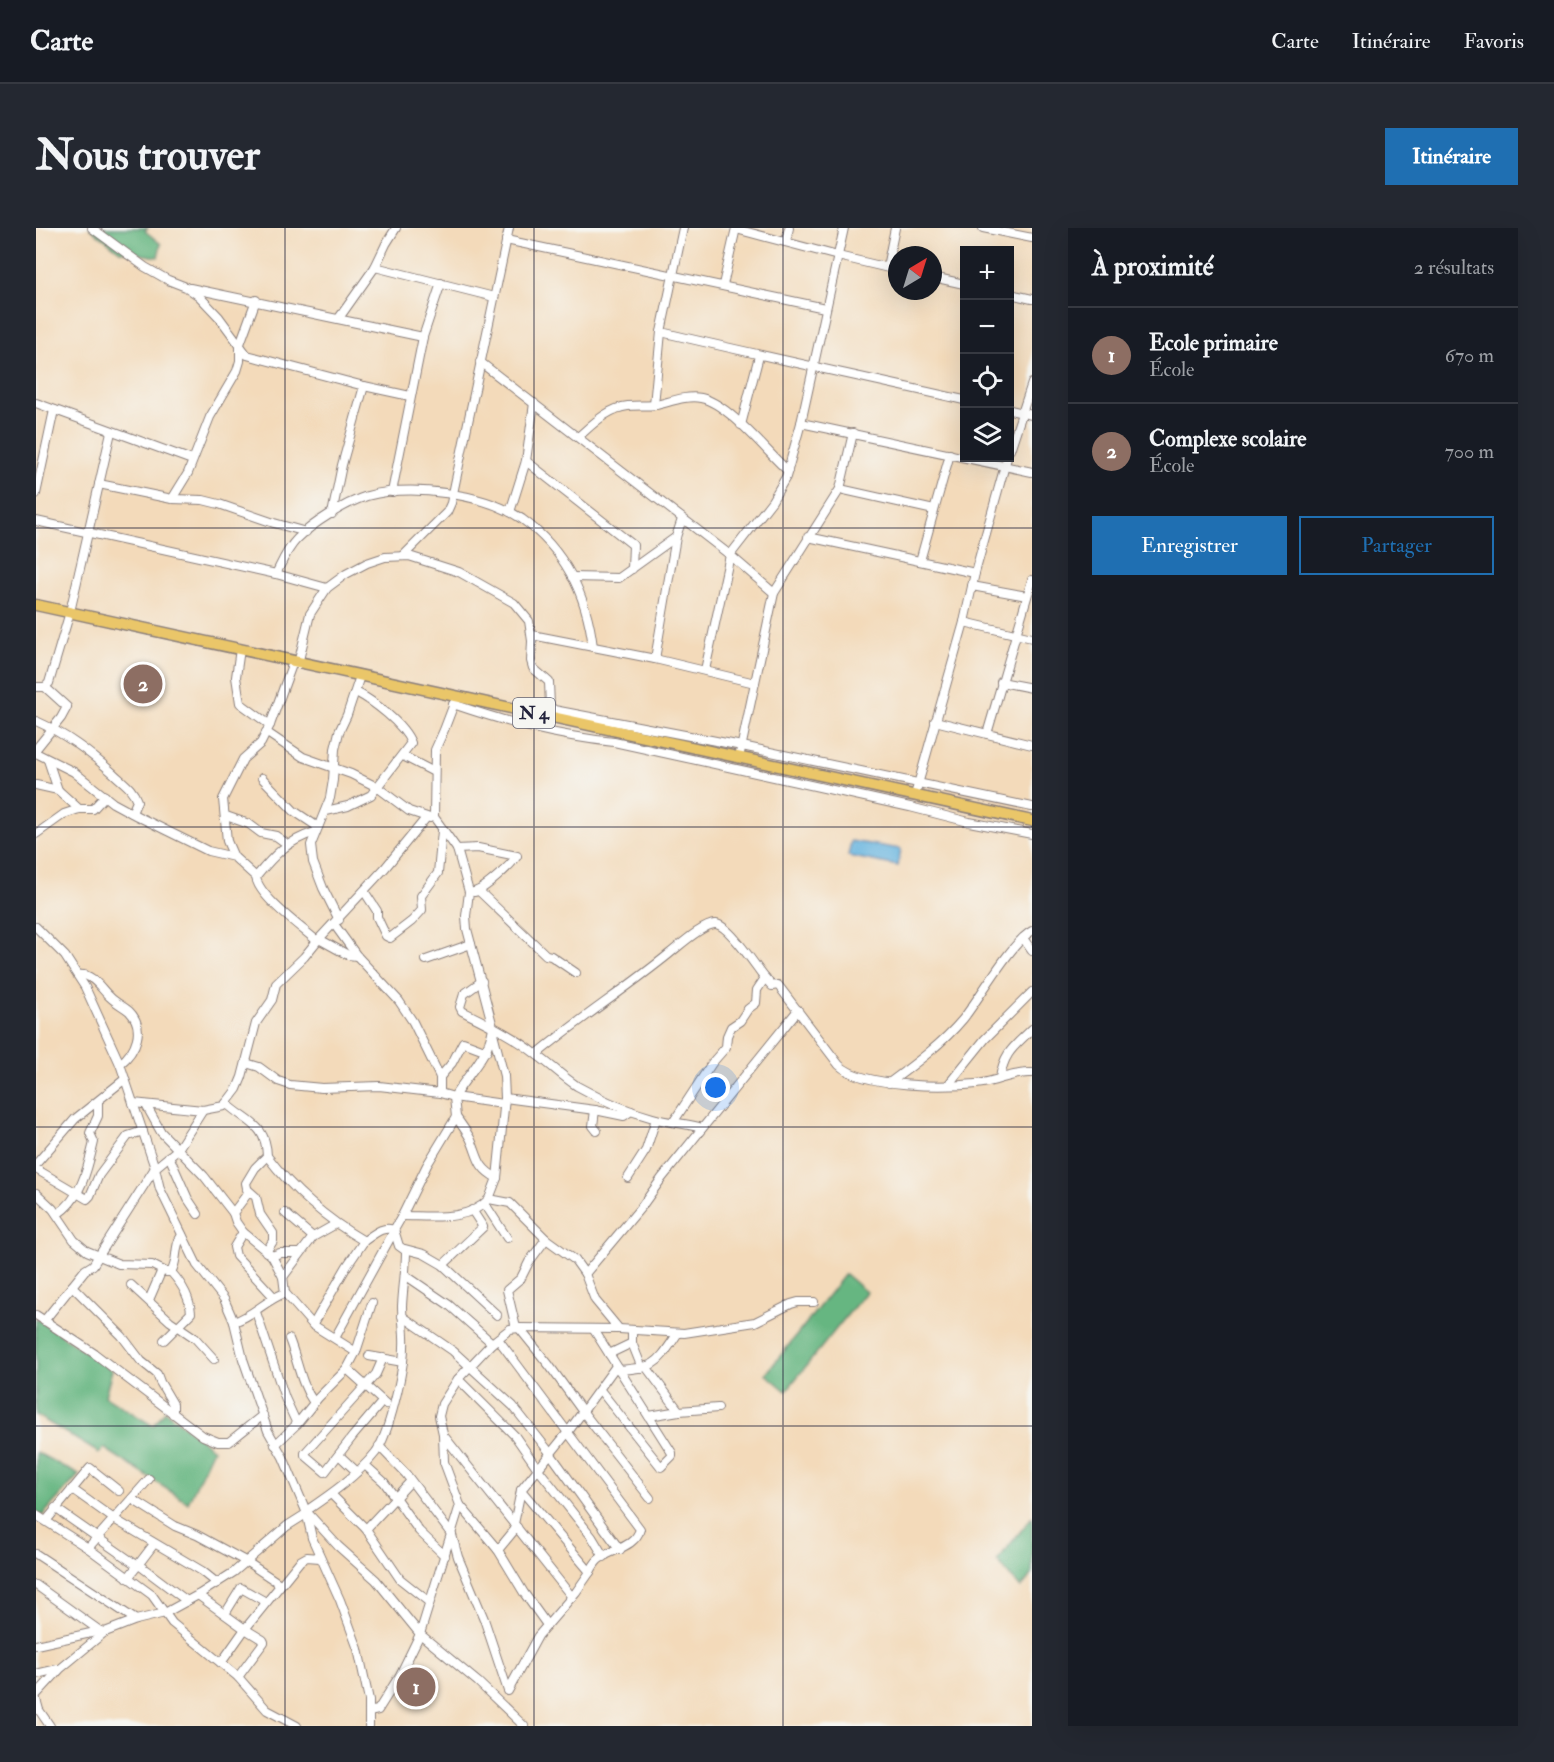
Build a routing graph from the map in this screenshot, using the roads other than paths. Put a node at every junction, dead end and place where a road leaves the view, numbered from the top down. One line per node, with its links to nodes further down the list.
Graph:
1 (92, 228): 21 (street)
2 (396, 228): 14 (street)
3 (509, 228): 11 (street)
4 (683, 228): 16 (street)
5 (736, 228): 12 (street); 20 (street)
6 (789, 228): 12 (street)
7 (844, 228): 13 (street)
8 (895, 228): 15 (street)
9 (983, 228): 10 (street)
10 (1032, 238)
11 (506, 240): 16 (street); 23 (street)
12 (786, 241): 13 (street)
13 (838, 256): 15 (street); 26 (street)
14 (375, 267): 19 (street); 27 (street)
15 (887, 267)
16 (672, 275): 20 (street); 28 (street)
17 (942, 280): 18 (street)
18 (960, 283)
19 (441, 284): 23 (street); 29 (street)
20 (723, 285): 26 (street)
21 (186, 287): 25 (street); 30 (street)
22 (1014, 295): 24 (street)
23 (494, 297): 32 (street)
24 (1032, 299)
25 (256, 300): 27 (street); 30 (street)
26 (825, 308): 33 (street)
27 (339, 318): 29 (street)
28 (661, 332): 31 (street); 40 (street)
29 (423, 337): 36 (street)
30 (240, 344): 35 (street); 52 (street)
31 (759, 356): 33 (street); 46 (street)
32 (480, 362): 39 (street); 62 (street)
33 (813, 365): 37 (street); 45 (street)
34 (1032, 383): 43 (street)
35 (364, 386): 36 (street); 66 (street)
36 (410, 396): 60 (street)
37 (960, 399)
38 (36, 403): 41 (street)
39 (534, 403): 49 (street); 53 (street)
40 (654, 405): 46 (street); 49 (street)
41 (54, 410): 47 (street); 61 (street)
42 (1014, 411): 43 (street)
43 (1022, 413): 44 (street); 50 (street)
44 (1032, 415)
45 (801, 423): 48 (street); 56 (street)
46 (741, 425): 56 (street)
47 (111, 432): 52 (street); 58 (street)
48 (853, 433): 51 (street); 59 (street)
49 (578, 437): 67 (street)
50 (1014, 438)
51 (950, 454): 55 (street); 64 (street)
52 (192, 460): 63 (street)
53 (526, 461): 65 (street); 76 (street)
54 (1006, 462): 55 (street)
55 (1004, 466): 57 (street); 77 (street)
56 (788, 471): 73 (street)
57 (1032, 472)
58 (99, 484): 63 (street); 69 (street)
59 (840, 489): 64 (street); 72 (street)
60 (392, 492): 62 (street); 66 (street)
61 (36, 494)
62 (454, 494): 65 (street); 74 (street)
63 (172, 499): 70 (street)
64 (934, 510): 75 (street)
65 (510, 512): 79 (street)
66 (332, 514): 70 (street)
67 (682, 519): 71 (street); 73 (street)
68 (36, 521): 69 (street)
69 (88, 532): 78 (street); 86 (street)
70 (306, 532): 78 (street)
71 (676, 537): 76 (street); 93 (street)
72 (808, 537): 75 (street); 83 (street)
73 (730, 555): 83 (street); 95 (street)
74 (403, 556): 82 (street); 89 (street)
75 (920, 561): 77 (street)
76 (632, 569): 79 (street)
77 (975, 573): 81 (street)
78 (276, 574): 82 (street)
79 (572, 577): 91 (street)
80 (1032, 583): 84 (street)
81 (972, 586): 84 (street); 87 (street)
82 (327, 588): 94 (street)
83 (774, 593): 98 (street)
84 (1027, 596): 88 (street)
85 (36, 605): 86 (highway, N 4)
86 (70, 612): 92 (highway, N 4); 99 (street)
87 (964, 622): 88 (street); 104 (street)
88 (1015, 634): 90 (street); 97 (street)
89 (532, 636): 91 (street); 109 (street)
90 (1032, 638)
91 (593, 647): 93 (street)
92 (240, 649): 94 (highway, N 4); 106 (street)
93 (655, 659): 95 (street)
94 (295, 663): 96 (highway, N 4); 106 (street)
95 (705, 670): 98 (street)
96 (360, 676): 101 (street); 102 (highway, N 4)
97 (1001, 682): 100 (street); 107 (street)
98 (755, 683): 109 (street)
99 (40, 687): 105 (street)
100 (1032, 688)
101 (356, 692): 111 (street); 114 (street)
102 (455, 700): 112 (highway, N 4); 115 (street); 133 (street)
103 (36, 721): 105 (street)
104 (935, 722): 107 (street); 117 (street)
105 (53, 728): 110 (street); 126 (street)
106 (268, 728): 114 (street); 127 (street)
107 (987, 735): 108 (street)
108 (1032, 745)
109 (742, 746): 112 (street); 117 (street)
110 (36, 751): 113 (street)
111 (403, 756): 115 (street); 119 (street)
112 (739, 758): 121 (highway, N 4)
113 (48, 760): 120 (street); 122 (street)
114 (334, 768): 119 (street); 125 (street)
115 (434, 772): 128 (street)
116 (262, 778): 130 (street)
117 (918, 784): 121 (street); 123 (street)
118 (36, 785): 120 (street)
119 (377, 787): 125 (street); 128 (street)
120 (58, 790): 124 (street)
121 (915, 795): 129 (highway, N 4)
122 (105, 796): 124 (street); 126 (street)
123 (1032, 807)
124 (79, 809): 132 (street)
125 (326, 812): 130 (street)
126 (132, 813): 136 (street)
127 (226, 816): 134 (street); 136 (street)
128 (430, 818): 131 (street); 138 (street)
129 (1032, 821)
130 (317, 830): 134 (street); 141 (street)
131 (442, 831): 135 (street); 138 (street)
132 (36, 834)
133 (1032, 834)
134 (287, 844): 137 (street)
135 (457, 849): 139 (street); 140 (street)
136 (234, 857): 137 (street)
137 (256, 877): 145 (street)
138 (364, 891): 141 (street)
139 (479, 891): 140 (street); 150 (street)
140 (469, 892): 146 (street)
141 (337, 922): 145 (street); 148 (street)
142 (36, 927): 151 (street)
143 (1032, 931): 144 (street)
144 (1023, 938): 147 (street); 166 (street)
145 (318, 940): 148 (street); 160 (street)
146 (471, 944): 149 (street); 153 (street)
147 (1032, 951)
148 (357, 956): 163 (street)
149 (426, 960)
150 (576, 974)
151 (78, 975): 161 (street); 161 (street)
152 (765, 978): 155 (street); 159 (street); 180 (street)
153 (482, 981): 156 (street); 156 (street)
154 (1032, 992): 167 (street)
155 (798, 1010): 166 (street); 181 (street)
156 (493, 1029): 158 (street); 159 (street); 170 (street)
157 (1032, 1029): 164 (street)
158 (487, 1051): 163 (street); 169 (street)
159 (537, 1054): 177 (street)
160 (246, 1063): 168 (street); 174 (street)
161 (120, 1064): 165 (street)
162 (1032, 1072): 164 (street)
163 (440, 1077): 168 (street)
164 (1000, 1078): 167 (street)
165 (125, 1079): 171 (street); 172 (street)
166 (890, 1083): 167 (street)
167 (948, 1085)
168 (440, 1093): 169 (street)
169 (454, 1097): 170 (street); 178 (street)
170 (504, 1101): 176 (street); 190 (street)
171 (98, 1102): 187 (street); 193 (street)
172 (133, 1103): 173 (street); 182 (street)
173 (146, 1104): 175 (street); 184 (street)
174 (226, 1104): 175 (street); 186 (street)
175 (203, 1110): 184 (street)
176 (595, 1110): 177 (street); 183 (street)
177 (631, 1111): 179 (street)
178 (456, 1117): 190 (street); 201 (street)
179 (656, 1119): 180 (street); 191 (street)
180 (674, 1121): 181 (street)
181 (702, 1128): 216 (street)
182 (143, 1131): 188 (street); 193 (street)
183 (597, 1131)
184 (178, 1149): 185 (street); 197 (street)
185 (169, 1156): 188 (street); 200 (street)
186 (267, 1156): 192 (street); 202 (street)
187 (36, 1164)
188 (155, 1168): 205 (street); 213 (street)
189 (36, 1169): 193 (street)
190 (497, 1178): 195 (street)
191 (628, 1178)
192 (247, 1189): 197 (street); 212 (street)
193 (78, 1192): 199 (street)
194 (36, 1193): 199 (street)
195 (487, 1201): 196 (street); 207 (street); 208 (street)
196 (472, 1210): 201 (street); 214 (street)
197 (233, 1213): 204 (street)
198 (285, 1213): 206 (street)
199 (57, 1214): 213 (street)
200 (198, 1214)
201 (402, 1216): 203 (street)
202 (336, 1224): 206 (street); 209 (street)
203 (394, 1231): 209 (street); 210 (street); 239 (street)
204 (243, 1232): 212 (street); 222 (street)
205 (182, 1235): 215 (street); 231 (street)
206 (313, 1237): 211 (street)
207 (507, 1238)
208 (546, 1239): 216 (street); 234 (street)
209 (364, 1241): 232 (street)
210 (405, 1249): 214 (street); 217 (street)
211 (299, 1253): 212 (street); 218 (street)
212 (269, 1254): 218 (street)
213 (99, 1255): 215 (street); 220 (street)
214 (443, 1266): 228 (street)
215 (166, 1271): 223 (street); 233 (street)
216 (585, 1274): 235 (street)
217 (405, 1275): 229 (street); 242 (street)
218 (283, 1277): 221 (street)
219 (131, 1285): 223 (street)
220 (72, 1286): 230 (street); 263 (street)
221 (285, 1293): 222 (street); 232 (street)
222 (274, 1297): 226 (street)
223 (148, 1300): 233 (street)
224 (814, 1302): 238 (street)
225 (372, 1303): 244 (street)
226 (256, 1312): 231 (street); 266 (street)
227 (36, 1315): 230 (street)
228 (497, 1315)
229 (402, 1316): 249 (street); 250 (street)
230 (44, 1321): 263 (street)
231 (234, 1322): 264 (street)
232 (313, 1325): 239 (street)
233 (177, 1326): 241 (street); 248 (street)
234 (518, 1328): 236 (street); 242 (street); 262 (street)
235 (619, 1329): 236 (street); 237 (street)
236 (594, 1330): 245 (street)
237 (632, 1331): 238 (street); 243 (street)
238 (678, 1333): 252 (street)
239 (336, 1338): 244 (street)
240 (289, 1339): 258 (street)
241 (164, 1340)
242 (495, 1341): 250 (street); 267 (street)
243 (632, 1343): 245 (street); 252 (street)
244 (356, 1352): 253 (street)
245 (609, 1354): 251 (street)
246 (369, 1356): 247 (street)
247 (383, 1358): 249 (street); 255 (street)
248 (214, 1359)
249 (403, 1362): 259 (street)
250 (470, 1366): 254 (street); 271 (street)
251 (618, 1368): 252 (street); 256 (street); 265 (street)
252 (645, 1368): 261 (street)
253 (347, 1369): 255 (street); 258 (street)
254 (458, 1379): 268 (street); 274 (street)
255 (365, 1386): 257 (street); 272 (street)
256 (600, 1390): 262 (street); 265 (street)
257 (382, 1402): 259 (street); 272 (street)
258 (314, 1403): 266 (street)
259 (392, 1407): 270 (street)
260 (718, 1408): 261 (street)
261 (679, 1411): 265 (street)
262 (583, 1412): 267 (street); 283 (street)
263 (173, 1414): 264 (street)
264 (263, 1415): 269 (street)
265 (649, 1416)
266 (297, 1424): 269 (street)
267 (568, 1432): 271 (street); 298 (street)
268 (443, 1434): 285 (street); 291 (street)
269 (275, 1444): 287 (street)
270 (379, 1446): 273 (street); 277 (street)
271 (551, 1454): 274 (street); 298 (street)
272 (339, 1455): 275 (street)
273 (364, 1465): 275 (street); 282 (street)
274 (538, 1469): 279 (street); 301 (street)
275 (357, 1472): 281 (street)
276 (149, 1479): 284 (street)
277 (411, 1482): 282 (street); 293 (street)
278 (72, 1489): 280 (street); 286 (street); 289 (street)
279 (521, 1490): 291 (street); 306 (street)
280 (119, 1491)
281 (331, 1494): 287 (street); 292 (street)
282 (395, 1498): 292 (street); 300 (street)
283 (650, 1498)
284 (132, 1499): 289 (street); 303 (street)
285 (460, 1505): 293 (street); 297 (street)
286 (55, 1508): 290 (street); 294 (street)
287 (306, 1512): 302 (street); 303 (street); 322 (street)
288 (36, 1515): 290 (street)
289 (114, 1519): 294 (street); 295 (street)
290 (46, 1521): 296 (street)
291 (515, 1526): 297 (street); 312 (street)
292 (366, 1529): 315 (street)
293 (452, 1535): 300 (street); 328 (street)
294 (97, 1538): 296 (street); 304 (street)
295 (154, 1544): 304 (street); 308 (street)
296 (88, 1548): 307 (street)
297 (498, 1550): 319 (street)
298 (620, 1550): 301 (street)
299 (38, 1555): 305 (street); 318 (street)
300 (445, 1556): 315 (street)
301 (604, 1557): 306 (street)
302 (320, 1558): 309 (street); 332 (street)
303 (247, 1562): 308 (street); 309 (street)
304 (139, 1565): 307 (street); 313 (street)
305 (36, 1566)
306 (590, 1572): 312 (street)
307 (128, 1578): 316 (street)
308 (217, 1584): 311 (street)
309 (280, 1584): 314 (street)
310 (36, 1585): 321 (street)
311 (198, 1594): 313 (street); 317 (street)
312 (572, 1597): 319 (street)
313 (187, 1601): 316 (street)
314 (266, 1602): 317 (street); 320 (street)
315 (429, 1602): 322 (street)
316 (165, 1613): 318 (street); 324 (street)
317 (225, 1614): 320 (street)
318 (136, 1620): 321 (street)
319 (547, 1625): 328 (street)
320 (245, 1629): 324 (street); 327 (street)
321 (103, 1632): 323 (street); 325 (street)
322 (420, 1634): 330 (street); 332 (street)
323 (36, 1645)
324 (222, 1663): 327 (street)
325 (60, 1669): 326 (street); 329 (street)
326 (36, 1674)
327 (238, 1677): 333 (street)
328 (508, 1691): 330 (street)
329 (36, 1697): 331 (street)
330 (505, 1706): 337 (street)
331 (38, 1711): 334 (street)
332 (369, 1712): 336 (street)
333 (282, 1723): 335 (street)
334 (50, 1726)
335 (297, 1726)
336 (369, 1726)
337 (524, 1726)

